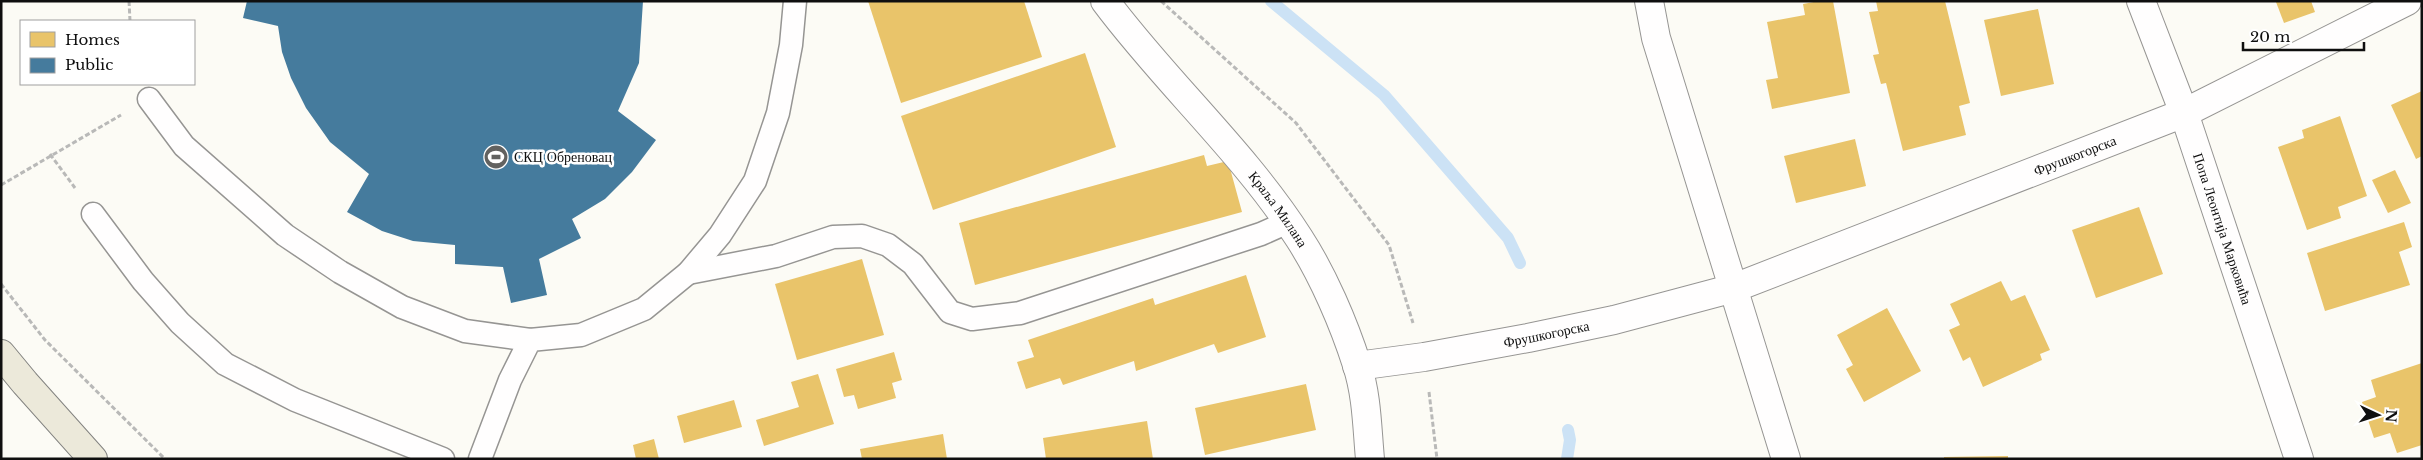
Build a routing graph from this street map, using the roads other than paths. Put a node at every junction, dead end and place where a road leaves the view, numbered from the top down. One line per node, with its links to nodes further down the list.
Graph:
1 (795, 1): 10 (lane)
2 (1105, 1): 9 (street, Краља Милана)
3 (1649, 1): 11 (street)
4 (2142, 1): 7 (street, Попа Леонтија Марковића)
5 (2407, 1): 7 (street, Фрушкогорска)
6 (149, 99): 12 (lane)
7 (2184, 113): 11 (street, Фрушкогорска); 20 (street, Попа Леонтија Марковића)
8 (93, 214): 16 (lane)
9 (1288, 222): 10 (lane); 14 (street, Краља Милана)
10 (688, 273): 12 (lane)
11 (1734, 288): 14 (street, Фрушкогорска); 19 (street)
12 (530, 340): 17 (lane)
13 (1, 354): 15 (main road)
14 (1357, 366): 18 (street, Краља Милана)
15 (93, 459)
16 (443, 459)
17 (480, 459)
18 (1370, 459)
19 (1786, 459)
20 (2299, 459)

